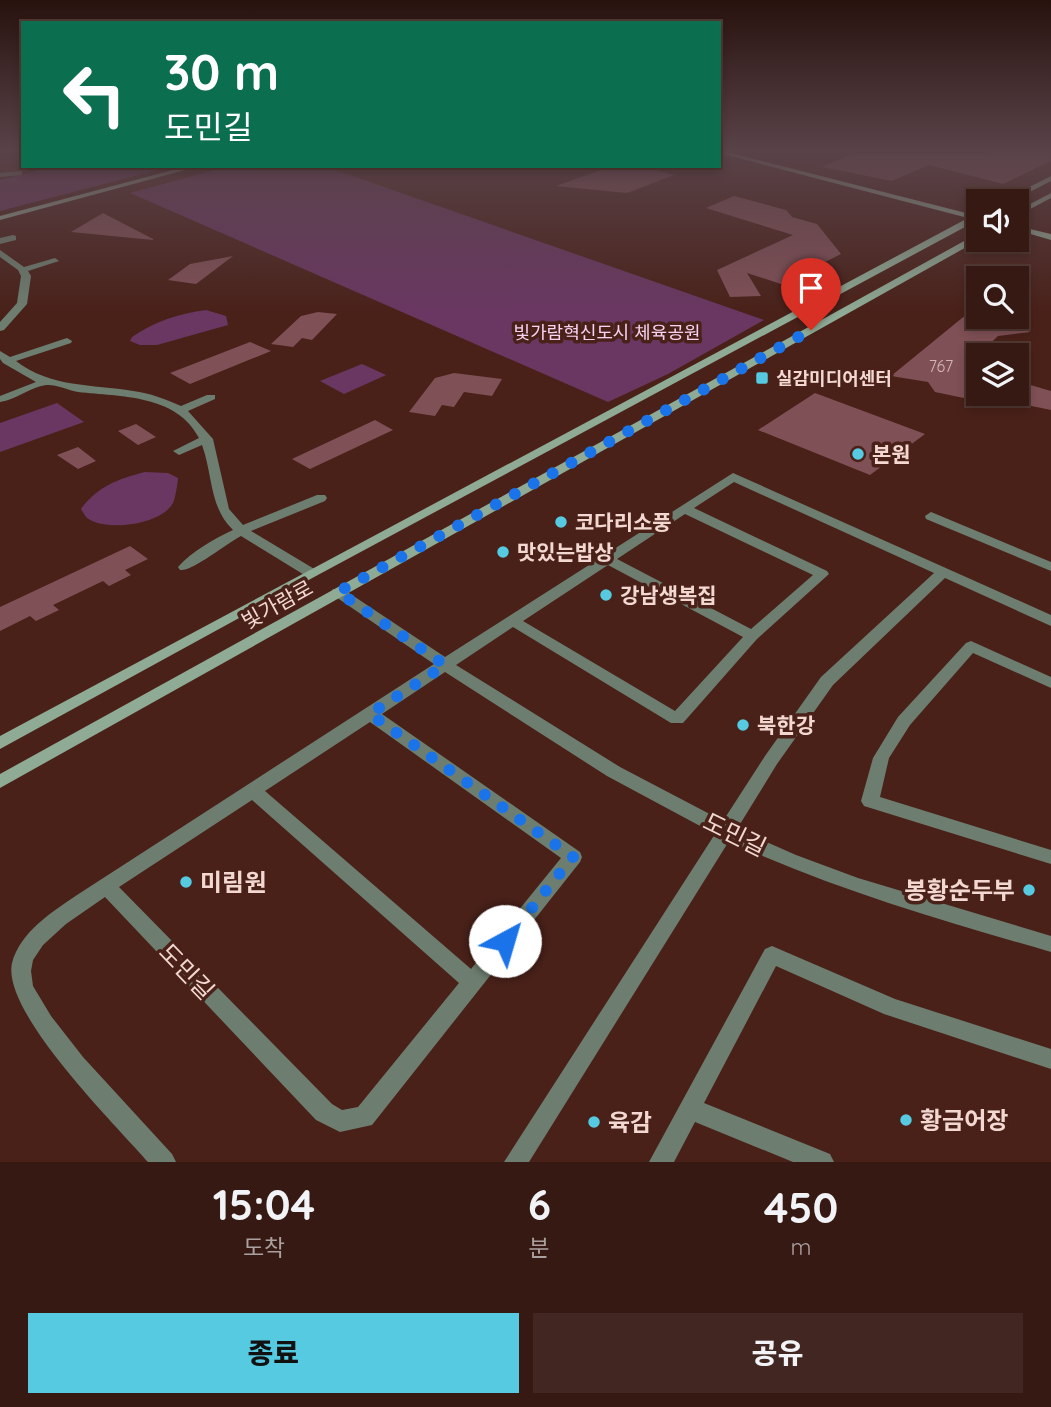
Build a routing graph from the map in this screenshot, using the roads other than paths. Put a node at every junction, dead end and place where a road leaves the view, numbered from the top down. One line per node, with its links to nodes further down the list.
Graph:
1 (52, 204): 4 (main road)
2 (927, 204): 3 (main road)
3 (966, 214)
4 (0, 218)
5 (966, 223): 31 (main road, 빛가람로)
6 (1029, 231): 7 (main road)
7 (1051, 237)
8 (13, 238): 9 (street)
9 (0, 242)
10 (966, 244): 32 (main road, 빛가람로)
11 (0, 253): 13 (street)
12 (55, 261): 13 (street)
13 (22, 270): 14 (street)
14 (2, 324)
15 (68, 341): 16 (street)
16 (4, 357): 17 (street)
17 (45, 382): 19 (street); 20 (street)
18 (211, 397): 20 (street)
19 (1, 399)
20 (179, 411): 21 (street)
21 (208, 439): 22 (street); 26 (street)
22 (179, 452)
23 (321, 498): 26 (street)
24 (685, 509): 27 (street); 30 (street); 35 (street)
25 (931, 516): 29 (street)
26 (240, 529): 28 (street); 31 (street)
27 (608, 560): 33 (street); 35 (street)
28 (185, 567)
29 (1051, 567)
30 (944, 572): 34 (street); 42 (street)
31 (311, 573): 39 (main road, 빛가람로)
32 (338, 592): 36 (street, 도민길); 40 (main road, 빛가람로)
33 (513, 621): 35 (street); 36 (street)
34 (1051, 621)
35 (752, 636)
36 (445, 665): 38 (street); 42 (street, 도민길)
37 (1051, 682): 43 (street)
38 (370, 714): 41 (street); 46 (street, 도민길)
39 (0, 743)
40 (0, 782)
41 (252, 790): 44 (street); 46 (street)
42 (726, 830): 45 (street, 도민길); 50 (street)
43 (1051, 857)
44 (106, 886): 46 (street, 도민길); 49 (street)
45 (1051, 944)
46 (472, 982)
47 (1051, 1059): 48 (street)
48 (691, 1109): 51 (street); 52 (street)
49 (164, 1162)
50 (516, 1162)
51 (661, 1162)
52 (822, 1162)

